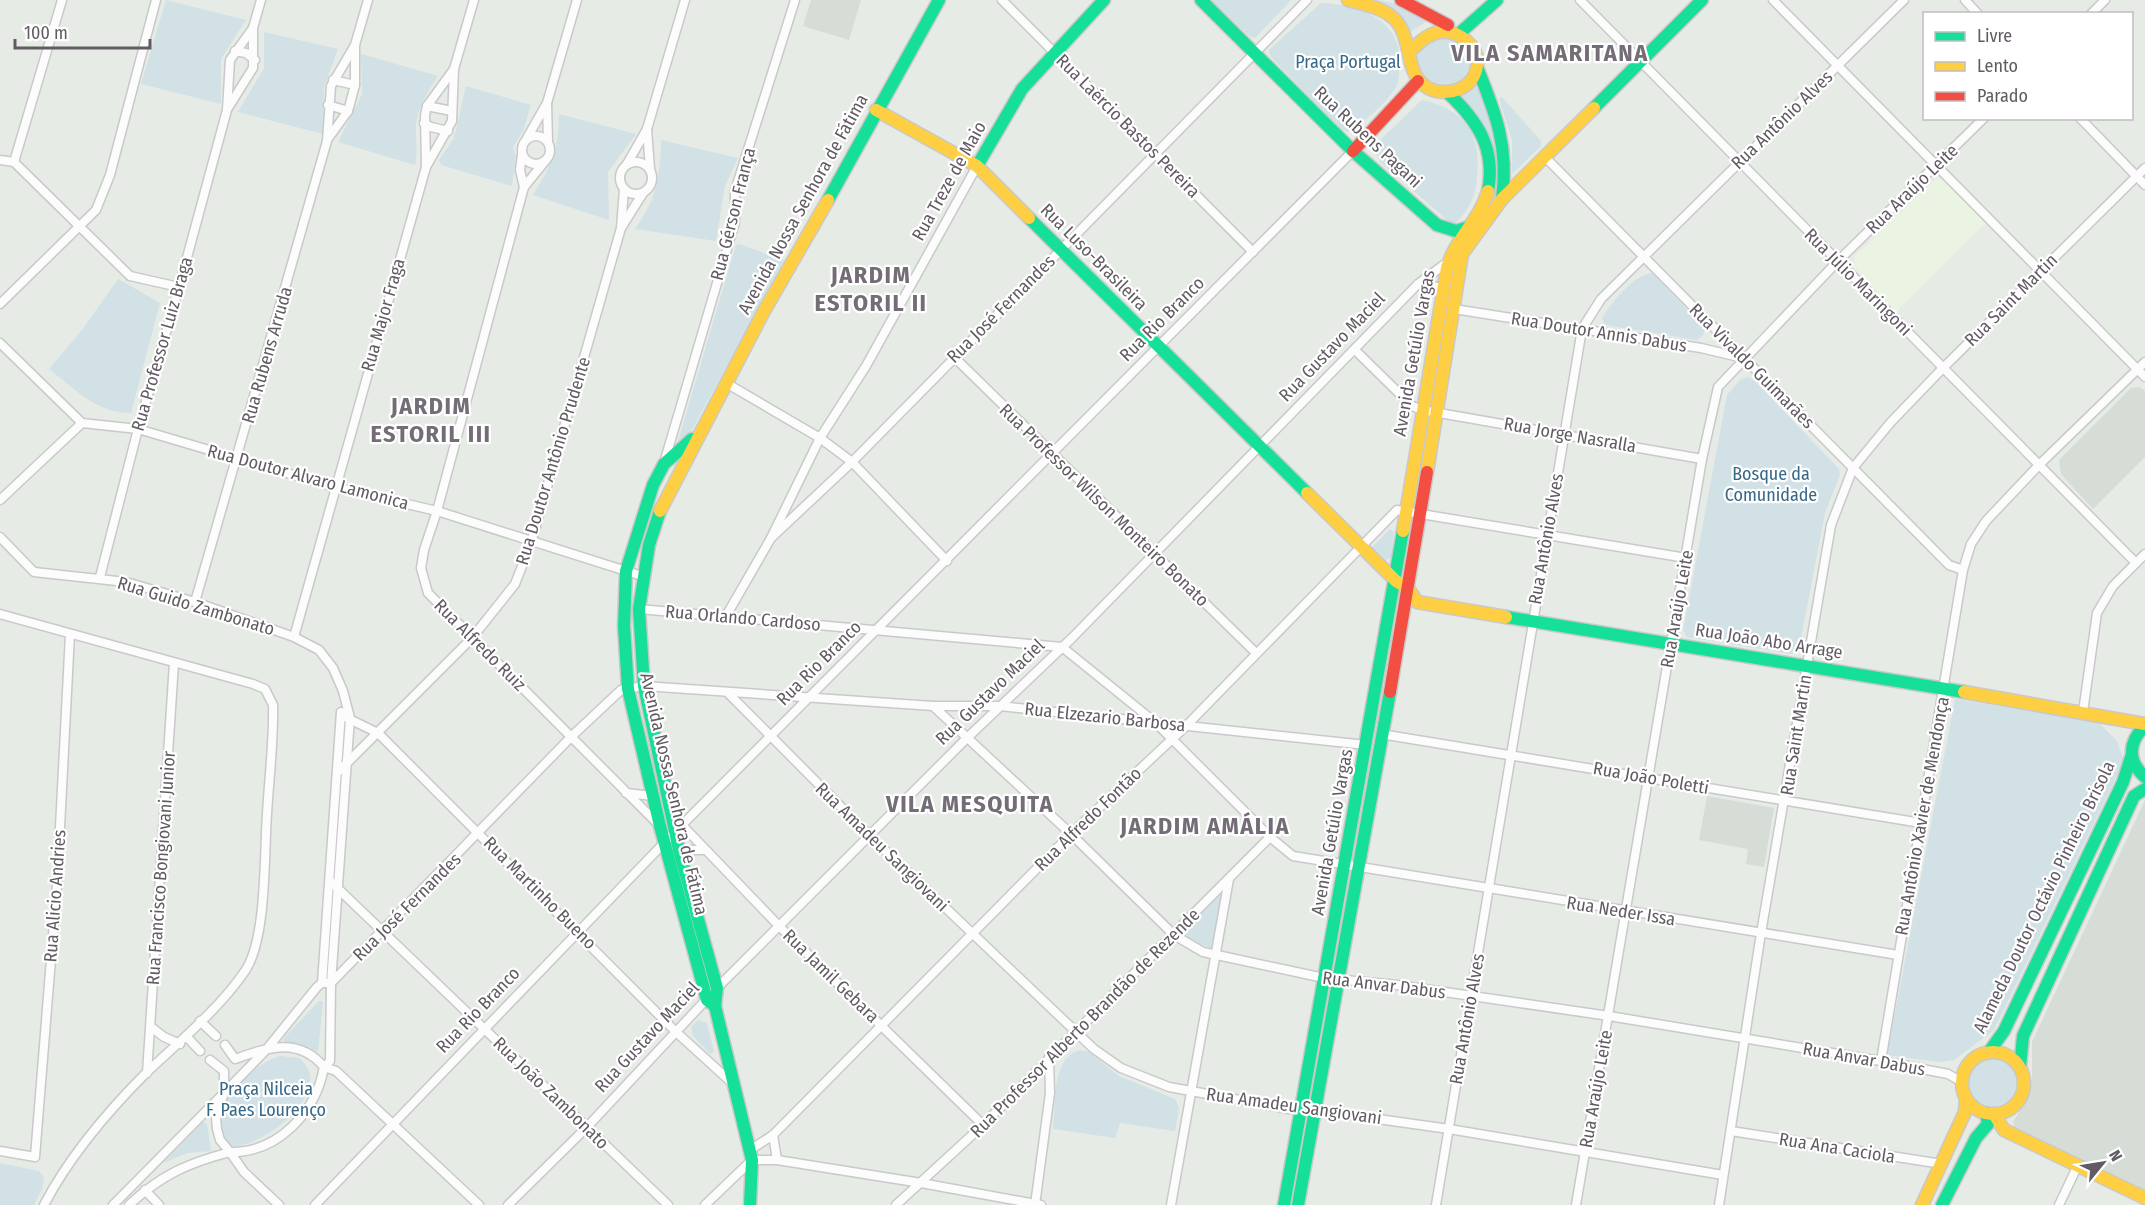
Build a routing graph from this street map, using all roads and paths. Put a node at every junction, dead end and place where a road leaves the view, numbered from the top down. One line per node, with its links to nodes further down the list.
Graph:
1 (62, 0): 65 (street)
2 (155, 0): 79 (street)
3 (261, 0): 26 (street, Rua Professor Luiz Braga)
4 (368, 0): 28 (street, Rua Rubens Arruda)
5 (474, 0): 37 (street, Rua Major Fraga)
6 (577, 0): 44 (street, Rua Alfredo Ruiz)
7 (685, 0): 54 (street, Rua Doutor Antônio Prudente)
8 (795, 0): 116 (street, Rua Gérson França)
9 (939, 0): 48 (street, Avenida Nossa Senhora de Fátima)
10 (1002, 0): 30 (street, Rua Laércio Bastos Pereira)
11 (1104, 0): 30 (street, Rua Treze de Maio)
12 (1201, 0): 32 (street, Rua Rubens Pagani)
13 (1307, 0): 32 (street)
14 (1348, 0): 31 (street)
15 (1401, 0): 25 (street)
16 (1497, 0): 27 (street)
17 (1580, 0): 34 (street, Rua Júlio Maringoni)
18 (1702, 0): 34 (street)
19 (1773, 0): 35 (street)
20 (1904, 0): 35 (street, Rua Antônio Alves)
21 (1965, 0): 23 (street)
22 (2105, 0): 24 (street)
23 (1976, 12)
24 (2093, 12)
25 (1449, 26): 27 (street); 31 (street)
26 (253, 28): 29 (street, Rua Professor Luiz Braga); 33 (street, Rua Professor Luiz Braga)
27 (1462, 31): 36 (street)
28 (354, 45): 40 (street, Rua Rubens Arruda); 42 (street, Rua Rubens Arruda)
29 (235, 51): 33 (street); 38 (street, Rua Professor Luiz Braga)
30 (1054, 51): 60 (street, Rua Laércio Bastos Pereira); 68 (street, Rua Treze de Maio)
31 (1410, 51): 41 (street)
32 (1253, 52): 59 (street, Rua Rubens Pagani); 60 (street, Rua José Fernandes)
33 (255, 60): 39 (street, Rua Professor Luiz Braga)
34 (1641, 61): 62 (street); 66 (street, Rua Júlio Maringoni)
35 (1837, 66): 66 (street, Rua Antônio Alves); 69 (street)
36 (1477, 68): 43 (street); 78 (street)
37 (454, 69): 46 (street, Rua Major Fraga); 50 (street, Rua Major Fraga)
38 (228, 74): 39 (street); 47 (street, Rua Professor Luiz Braga)
39 (248, 76): 47 (street, Rua Professor Luiz Braga)
40 (333, 80): 42 (street); 45 (street, Rua Rubens Arruda)
41 (1418, 81): 43 (street); 59 (street)
42 (355, 86): 49 (street, Rua Rubens Arruda)
43 (1448, 93): 80 (street)
44 (547, 103): 56 (street, Rua Alfredo Ruiz); 58 (street, Rua Alfredo Ruiz)
45 (328, 105): 49 (street); 57 (street, Rua Rubens Arruda)
46 (428, 106): 50 (street); 53 (street, Rua Major Fraga)
47 (227, 110): 90 (street, Rua Professor Luiz Braga)
48 (876, 110): 68 (street, Rua Luso-Brasileira); 104 (street, Avenida Nossa Senhora de Fátima)
49 (348, 111): 57 (street, Rua Rubens Arruda)
50 (452, 111): 55 (street, Rua Major Fraga)
51 (1982, 120): 69 (street, Rua Araújo Leite)
52 (2082, 120): 73 (street)
53 (424, 123): 55 (street); 70 (street, Rua Major Fraga)
54 (646, 129): 67 (street, Rua Doutor Antônio Prudente); 72 (street, Rua Doutor Antônio Prudente)
55 (448, 131): 70 (street, Rua Major Fraga)
56 (527, 138): 58 (street); 61 (street, Rua Alfredo Ruiz)
57 (327, 141): 114 (street, Rua Rubens Arruda)
58 (548, 142): 64 (street, Rua Alfredo Ruiz)
59 (1353, 151): 80 (street, Rua Rubens Pagani); 83 (street, Rua Rio Branco)
60 (1155, 153): 82 (street, Rua José Fernandes); 83 (street, Rua Laércio Bastos Pereira)
61 (522, 155): 64 (street); 75 (street, Rua Alfredo Ruiz)
62 (1545, 157): 78 (street); 85 (street, Rua Vivaldo Guimarães)
63 (0, 160): 65 (street)
64 (546, 160): 75 (street, Rua Alfredo Ruiz)
65 (14, 162): 79 (street)
66 (1739, 162): 85 (street, Rua Antônio Alves); 87 (street, Rua Júlio Maringoni)
67 (627, 164): 72 (street); 76 (street, Rua Doutor Antônio Prudente)
68 (977, 166): 82 (street, Rua Luso-Brasileira); 111 (street, Rua Treze de Maio)
69 (1936, 166): 87 (street, Rua Araújo Leite); 88 (street)
70 (426, 167): 121 (street, Rua Major Fraga)
71 (2145, 168): 73 (street, Rua Saint Martin)
72 (650, 169): 77 (street, Rua Doutor Antônio Prudente)
73 (2137, 176): 74 (street); 88 (street, Rua Saint Martin)
74 (2145, 185)
75 (524, 187): 125 (street, Rua Alfredo Ruiz)
76 (624, 189): 77 (street); 81 (street, Rua Doutor Antônio Prudente)
77 (643, 193): 81 (street, Rua Doutor Antônio Prudente)
78 (1502, 199): 84 (street)
79 (78, 226): 90 (street); 92 (street)
80 (1469, 227): 86 (street)
81 (621, 228): 131 (street, Rua Doutor Antônio Prudente)
82 (1061, 248): 96 (street, Rua Luso-Brasileira); 98 (street, Rua José Fernandes)
83 (1253, 252): 96 (street, Rua Rio Branco)
84 (1462, 254): 86 (street, Avenida Getúlio Vargas); 93 (street, Avenida Getúlio Vargas)
85 (1644, 256): 94 (street, Rua Antônio Alves); 99 (street, Rua Vivaldo Guimarães)
86 (1449, 261): 89 (street, Rua Gustavo Maciel); 91 (street, Avenida Getúlio Vargas)
87 (1838, 261): 99 (street, Rua Araújo Leite); 101 (street, Rua Júlio Maringoni)
88 (2040, 271): 101 (street, Rua Saint Martin); 102 (street)
89 (1418, 284): 91 (street); 97 (street, Rua Gustavo Maciel)
90 (180, 288): 109 (street, Rua Professor Luiz Braga)
91 (1443, 288): 105 (street, Avenida Getúlio Vargas)
92 (0, 304)
93 (1454, 309): 94 (street, Rua Doutor Annis Dabus); 106 (street, Avenida Getúlio Vargas)
94 (1582, 329): 99 (street, Rua Doutor Annis Dabus); 110 (street, Rua Antônio Alves)
95 (0, 343): 107 (street)
96 (1159, 348): 112 (street, Rua Luso-Brasileira); 113 (street, Rua Rio Branco)
97 (1356, 351): 105 (street); 112 (street, Rua Gustavo Maciel)
98 (953, 357): 113 (street, Rua Professor Wilson Monteiro Bonato); 117 (street, Rua José Fernandes)
99 (1743, 358): 115 (street, Rua Araújo Leite); 119 (street, Rua Vivaldo Guimarães)
100 (2145, 362): 102 (street, Rua Antônio Xavier de Mendonça)
101 (1943, 368): 118 (street, Rua Júlio Maringoni); 119 (street, Rua Saint Martin)
102 (2138, 370): 103 (street); 118 (street, Rua Antônio Xavier de Mendonça)
103 (2145, 377)
104 (726, 383): 108 (street, Avenida Nossa Senhora de Fátima); 111 (street)
105 (1422, 410): 106 (street, Rua Jorge Nasralla); 126 (street, Avenida Getúlio Vargas)
106 (1437, 412): 110 (street, Rua Jorge Nasralla); 127 (street, Avenida Getúlio Vargas)
107 (81, 423): 109 (street, Rua Doutor Alvaro Lamonica); 123 (street)
108 (703, 427): 116 (street, Avenida Nossa Senhora de Fátima); 120 (street, Avenida Nossa Senhora de Fátima)
109 (138, 429): 114 (street, Rua Doutor Alvaro Lamonica); 141 (street, Rua Professor Luiz Braga)
110 (1564, 434): 115 (street, Rua Jorge Nasralla); 128 (street, Rua Antônio Alves)
111 (820, 438): 117 (street); 122 (street, Rua Treze de Maio)
112 (1259, 446): 132 (street, Rua Luso-Brasileira); 133 (street, Rua Gustavo Maciel)
113 (1052, 454): 133 (street, Rua Professor Wilson Monteiro Bonato); 136 (street, Rua Rio Branco)
114 (237, 459): 121 (street, Rua Doutor Alvaro Lamonica); 144 (street, Rua Rubens Arruda)
115 (1702, 459): 135 (street, Rua Araújo Leite)
116 (666, 462): 120 (street); 139 (street, Avenida Nossa Senhora de Fátima)
117 (852, 462): 124 (street, Rua José Fernandes); 136 (street)
118 (2040, 464): 137 (street, Rua Júlio Maringoni); 138 (street, Rua Antônio Xavier de Mendonça)
119 (1853, 468): 138 (street, Rua Vivaldo Guimarães); 159 (street, Rua Saint Martin)
120 (680, 472): 140 (street, Avenida Nossa Senhora de Fátima)
121 (334, 487): 125 (street, Rua Doutor Alvaro Lamonica); 153 (street, Rua Major Fraga)
122 (790, 499): 124 (street); 130 (street, Rua Treze de Maio)
123 (0, 501)
124 (801, 509): 130 (street, Rua José Fernandes)
125 (437, 512): 131 (street, Rua Doutor Alvaro Lamonica); 154 (street, Rua Alfredo Ruiz)
126 (1406, 512): 127 (street); 132 (street, Rua Alfredo Fontão); 142 (street, Avenida Getúlio Vargas)
127 (1420, 515): 128 (street); 143 (street, Avenida Getúlio Vargas)
128 (1547, 535): 135 (street); 150 (street, Rua Antônio Alves)
129 (0, 537): 141 (street, Rua Guido Zambonato)
130 (771, 538): 149 (street, Rua Treze de Maio)
131 (531, 543): 139 (street, Rua Doutor Alvaro Lamonica); 154 (street, Rua Doutor Antônio Prudente)
132 (1360, 546): 142 (street, Rua Luso-Brasileira); 157 (street, Rua Alfredo Fontão)
133 (1153, 554): 156 (street, Rua Gustavo Maciel); 157 (street, Rua Professor Wilson Monteiro Bonato)
134 (2145, 554): 137 (street)
135 (1686, 558): 155 (street, Rua Araújo Leite)
136 (947, 561): 151 (street, Rua Rio Branco)
137 (2136, 563): 167 (street)
138 (1963, 570): 161 (street, Rua Antônio Xavier de Mendonça)
139 (626, 571): 140 (street, Rua Doutor Alvaro Lamonica); 162 (street, Avenida Nossa Senhora de Fátima)
140 (642, 576): 147 (street, Avenida Nossa Senhora de Fátima)
141 (100, 578): 144 (street, Rua Guido Zambonato)
142 (1396, 581): 143 (street); 145 (street, Avenida Getúlio Vargas)
143 (1408, 588): 146 (street)
144 (195, 602): 153 (street, Rua Guido Zambonato)
145 (1392, 602): 146 (street, Rua João Abo Arrage); 178 (street, Avenida Getúlio Vargas)
146 (1412, 603): 150 (street, Rua João Abo Arrage); 173 (street, Avenida Getúlio Vargas)
147 (639, 609): 149 (street, Rua Orlando Cardoso); 160 (street, Avenida Nossa Senhora de Fátima)
148 (0, 614): 152 (street)
149 (726, 616): 151 (street, Rua Orlando Cardoso)
150 (1532, 621): 155 (street, Rua João Abo Arrage); 179 (street, Rua Antônio Alves)
151 (880, 629): 156 (street, Rua Orlando Cardoso); 164 (street, Rua Rio Branco)
152 (70, 634): 158 (street); 257 (street, Rua Alicio Andries)
153 (294, 637): 168 (street, Rua Guido Zambonato)
154 (472, 638): 172 (street, Rua Doutor Antônio Prudente); 174 (street, Rua Alfredo Ruiz)
155 (1672, 644): 159 (street, Rua João Abo Arrage); 182 (street, Rua Araújo Leite)
156 (1062, 647): 166 (street, Rua Gustavo Maciel); 169 (street, Rua Neder Issa)
157 (1256, 653): 171 (street, Rua Alfredo Fontão)
158 (174, 663): 222 (street); 224 (street, Rua Francisco Bongiovani Junior)
159 (1807, 666): 161 (street, Rua João Abo Arrage); 187 (street, Rua Saint Martin)
160 (644, 686): 162 (street, Rua Elzezario Barbosa); 163 (street, Rua Elzezario Barbosa); 191 (street, Avenida Nossa Senhora de Fátima)
161 (1944, 688): 167 (street, Rua João Abo Arrage); 189 (street, Rua Antônio Xavier de Mendonça)
162 (628, 689): 174 (street, Rua José Fernandes); 186 (street, Avenida Nossa Senhora de Fátima)
163 (728, 692): 164 (street, Rua Elzezario Barbosa); 175 (street, Rua Amadeu Sangiovani)
164 (810, 697): 165 (street, Rua Elzezario Barbosa); 175 (street, Rua Rio Branco)
165 (933, 706): 166 (street, Rua Elzezario Barbosa); 177 (street, Rua Anvar Dabus)
166 (1000, 706): 169 (street, Rua Elzezario Barbosa); 177 (street, Rua Gustavo Maciel)
167 (2083, 712): 170 (street, Rua João Abo Arrage)
168 (345, 717): 172 (street, Rua Martinho Bueno); 181 (street, Rua Guido Zambonato)
169 (1156, 723): 171 (street, Rua Elzezario Barbosa); 176 (street, Rua Neder Issa)
170 (2145, 725): 180 (street, Alameda Doutor Octávio Pinheiro Brisola)
171 (1185, 726): 176 (street, Rua Alfredo Fontão); 178 (street, Rua Elzezario Barbosa)
172 (378, 733): 181 (street, Rua Doutor Antônio Prudente); 192 (street, Rua Martinho Bueno)
173 (1381, 734): 179 (street, Rua João Poletti); 200 (street, Avenida Getúlio Vargas)
174 (572, 736): 185 (street, Rua Alfredo Ruiz); 192 (street, Rua José Fernandes)
175 (771, 738): 191 (street, Rua Rio Branco); 194 (street, Rua Amadeu Sangiovani)
176 (1171, 738): 193 (street, Rua Alfredo Fontão); 195 (street, Rua Neder Issa)
177 (966, 739): 193 (street, Rua Anvar Dabus); 194 (street, Rua Gustavo Maciel)
178 (1366, 745): 199 (street, Avenida Getúlio Vargas)
179 (1512, 754): 182 (street, Rua João Poletti); 204 (street, Rua Antônio Alves)
180 (2131, 757): 183 (street, Alameda Doutor Octávio Pinheiro Brisola); 234 (street, Alameda Doutor Octávio Pinheiro Brisola)
181 (342, 769): 188 (street, Rua Guido Zambonato)
182 (1648, 777): 187 (street, Rua João Poletti); 205 (street, Rua Araújo Leite)
183 (2145, 777)
184 (2145, 789): 240 (street, Alameda Doutor Octávio Pinheiro Brisola)
185 (625, 793): 186 (street); 190 (street)
186 (652, 796): 190 (street, Avenida Nossa Senhora de Fátima)
187 (1786, 800): 189 (street, Rua João Poletti); 210 (street, Rua Saint Martin)
188 (340, 809): 202 (street, Rua Guido Zambonato); 203 (street, Rua Guido Zambonato)
189 (1921, 823): 214 (street, Rua Antônio Xavier de Mendonça)
190 (660, 826): 196 (street, Avenida Nossa Senhora de Fátima)
191 (679, 828): 196 (street, Rua Rio Branco); 197 (street, Avenida Nossa Senhora de Fátima); 198 (street, Rua Jamil Gebara)
192 (480, 833): 208 (street, Rua José Fernandes); 209 (street, Rua Martinho Bueno)
193 (1071, 834): 211 (street, Rua Alfredo Fontão); 212 (street, Rua Anvar Dabus)
194 (869, 835): 207 (street, Rua Gustavo Maciel); 211 (street, Rua Amadeu Sangiovani)
195 (1270, 837): 199 (street, Rua Neder Issa); 201 (street, Rua Professor Alberto Brandão de Rezende)
196 (664, 843): 209 (street, Rua Rio Branco); 220 (street, Avenida Nossa Senhora de Fátima)
197 (679, 850): 198 (street); 218 (street, Avenida Nossa Senhora de Fátima)
198 (704, 850): 207 (street, Rua Jamil Gebara)
199 (1344, 866): 200 (street, Rua Neder Issa); 216 (street, Avenida Getúlio Vargas)
200 (1357, 868): 204 (street, Rua Neder Issa); 215 (street, Avenida Getúlio Vargas)
201 (1229, 879): 212 (street, Rua Professor Alberto Brandão de Rezende); 213 (street)
202 (330, 881): 203 (street, Rua João Zambonato); 206 (street, Rua Guido Zambonato)
203 (339, 889): 206 (street, Rua Guido Zambonato); 208 (street, Rua João Zambonato)
204 (1489, 890): 205 (street, Rua Neder Issa); 219 (street, Rua Antônio Alves)
205 (1626, 912): 210 (street, Rua Neder Issa); 221 (street, Rua Araújo Leite)
206 (333, 919): 217 (street, Rua Guido Zambonato)
207 (779, 926): 218 (street, Rua Gustavo Maciel); 223 (street, Rua Jamil Gebara)
208 (384, 932): 217 (street, Rua José Fernandes); 225 (street, Rua João Zambonato)
209 (578, 932): 225 (street, Rua Rio Branco); 226 (street, Rua Martinho Bueno)
210 (1761, 933): 214 (street, Rua Neder Issa); 229 (street, Rua Saint Martin)
211 (972, 935): 223 (street, Rua Alfredo Fontão); 227 (street, Rua Amadeu Sangiovani)
212 (1173, 935): 213 (street, Rua Anvar Dabus); 227 (street, Rua Professor Alberto Brandão de Rezende)
213 (1217, 955): 216 (street, Rua Anvar Dabus); 245 (street)
214 (1898, 955): 238 (street, Rua Antônio Xavier de Mendonça)
215 (1337, 977): 216 (street, Rua Anvar Dabus); 219 (street, Rua Anvar Dabus); 248 (street, Avenida Getúlio Vargas)
216 (1324, 978): 249 (street, Avenida Getúlio Vargas)
217 (327, 983): 232 (street, Rua José Fernandes); 239 (street, Rua Guido Zambonato)
218 (717, 988): 220 (street, Avenida Nossa Senhora de Fátima)
219 (1471, 996): 221 (street, Rua Anvar Dabus); 254 (street, Rua Antônio Alves)
220 (711, 1003): 226 (street, Rua Gustavo Maciel); 243 (street, Avenida Nossa Senhora de Fátima)
221 (1609, 1016): 229 (street, Rua Anvar Dabus); 258 (street, Rua Araújo Leite)
222 (200, 1021): 228 (street); 230 (street)
223 (880, 1024): 252 (street, Rua Jamil Gebara); 256 (street, Rua Alfredo Fontão)
224 (151, 1027): 230 (street); 242 (street, Rua Francisco Bongiovani Junior)
225 (485, 1029): 251 (street, Rua Rio Branco); 253 (street, Rua João Zambonato)
226 (675, 1031): 243 (street, Rua Martinho Bueno); 253 (street, Rua Gustavo Maciel)
227 (1073, 1032): 235 (street, Rua Professor Alberto Brandão de Rezende); 245 (street, Rua Amadeu Sangiovani)
228 (216, 1036)
229 (1744, 1038): 238 (street, Rua Anvar Dabus); 255 (street, Rua Saint Martin)
230 (183, 1040): 233 (street); 242 (street)
231 (225, 1045): 236 (street)
232 (266, 1050): 236 (street); 239 (street); 246 (street, Rua José Fernandes)
233 (200, 1051)
234 (1989, 1052): 240 (street, Alameda Doutor Octávio Pinheiro Brisola); 244 (street, Alameda Doutor Octávio Pinheiro Brisola)
235 (1049, 1057): 252 (street, Rua Professor Alberto Brandão de Rezende); 280 (street)
236 (235, 1059): 241 (street)
237 (210, 1060): 241 (street)
238 (1881, 1062): 244 (street, Rua Anvar Dabus)
239 (324, 1067): 251 (street); 259 (street)
240 (2020, 1067): 250 (street, Alameda Doutor Octávio Pinheiro Brisola)
241 (224, 1071): 246 (street)
242 (147, 1072): 268 (street)
243 (731, 1082): 260 (street, Avenida Nossa Senhora de Fátima)
244 (1962, 1082): 247 (street)
245 (1189, 1091): 249 (street, Rua Amadeu Sangiovani); 281 (street)
246 (224, 1093): 259 (street, Rua José Fernandes); 269 (street, Rua José Fernandes)
247 (1966, 1098): 250 (street); 262 (street)
248 (1314, 1110): 249 (street, Rua Amadeu Sangiovani); 254 (street, Rua Amadeu Sangiovani); 283 (street, Avenida Getúlio Vargas)
249 (1300, 1111): 282 (street, Avenida Getúlio Vargas)
250 (1990, 1113): 263 (street); 288 (street)
251 (394, 1125): 273 (street, Rua Rio Branco); 274 (street)
252 (983, 1125): 265 (street, Rua Professor Alberto Brandão de Rezende)
253 (588, 1126): 275 (street, Rua Gustavo Maciel); 276 (street, Rua João Zambonato)
254 (1449, 1129): 258 (street, Rua Amadeu Sangiovani); 284 (street, Rua Antônio Alves)
255 (1731, 1131): 262 (street, Rua Ana Caciola); 264 (street, Rua Saint Martin)
256 (773, 1135): 260 (street, Rua Alfredo Fontão); 261 (street)
257 (0, 1151)
258 (1585, 1151): 264 (street, Rua Amadeu Sangiovani); 285 (street, Rua Araújo Leite)
259 (230, 1152): 266 (street); 272 (street, Rua José Fernandes)
260 (751, 1155): 261 (street); 277 (street, Rua Alfredo Fontão); 278 (street, Avenida Nossa Senhora de Fátima)
261 (777, 1161): 265 (street)
262 (1942, 1164): 287 (street)
263 (2077, 1167): 267 (street); 289 (street)
264 (1722, 1175): 286 (street, Rua Saint Martin)
265 (921, 1183): 279 (street, Rua Professor Alberto Brandão de Rezende); 280 (street)
266 (145, 1190): 270 (street); 271 (street)
267 (2145, 1198)
268 (44, 1205)
269 (113, 1205)
270 (129, 1205)
271 (159, 1205)
272 (279, 1205)
273 (315, 1205)
274 (479, 1205)
275 (508, 1205)
276 (668, 1205)
277 (705, 1205)
278 (750, 1205)
279 (896, 1205)
280 (1037, 1205)
281 (1171, 1205)
282 (1284, 1205)
283 (1299, 1205)
284 (1436, 1205)
285 (1576, 1205)
286 (1719, 1205)
287 (1922, 1205)
288 (1942, 1205)
289 (2059, 1205)

